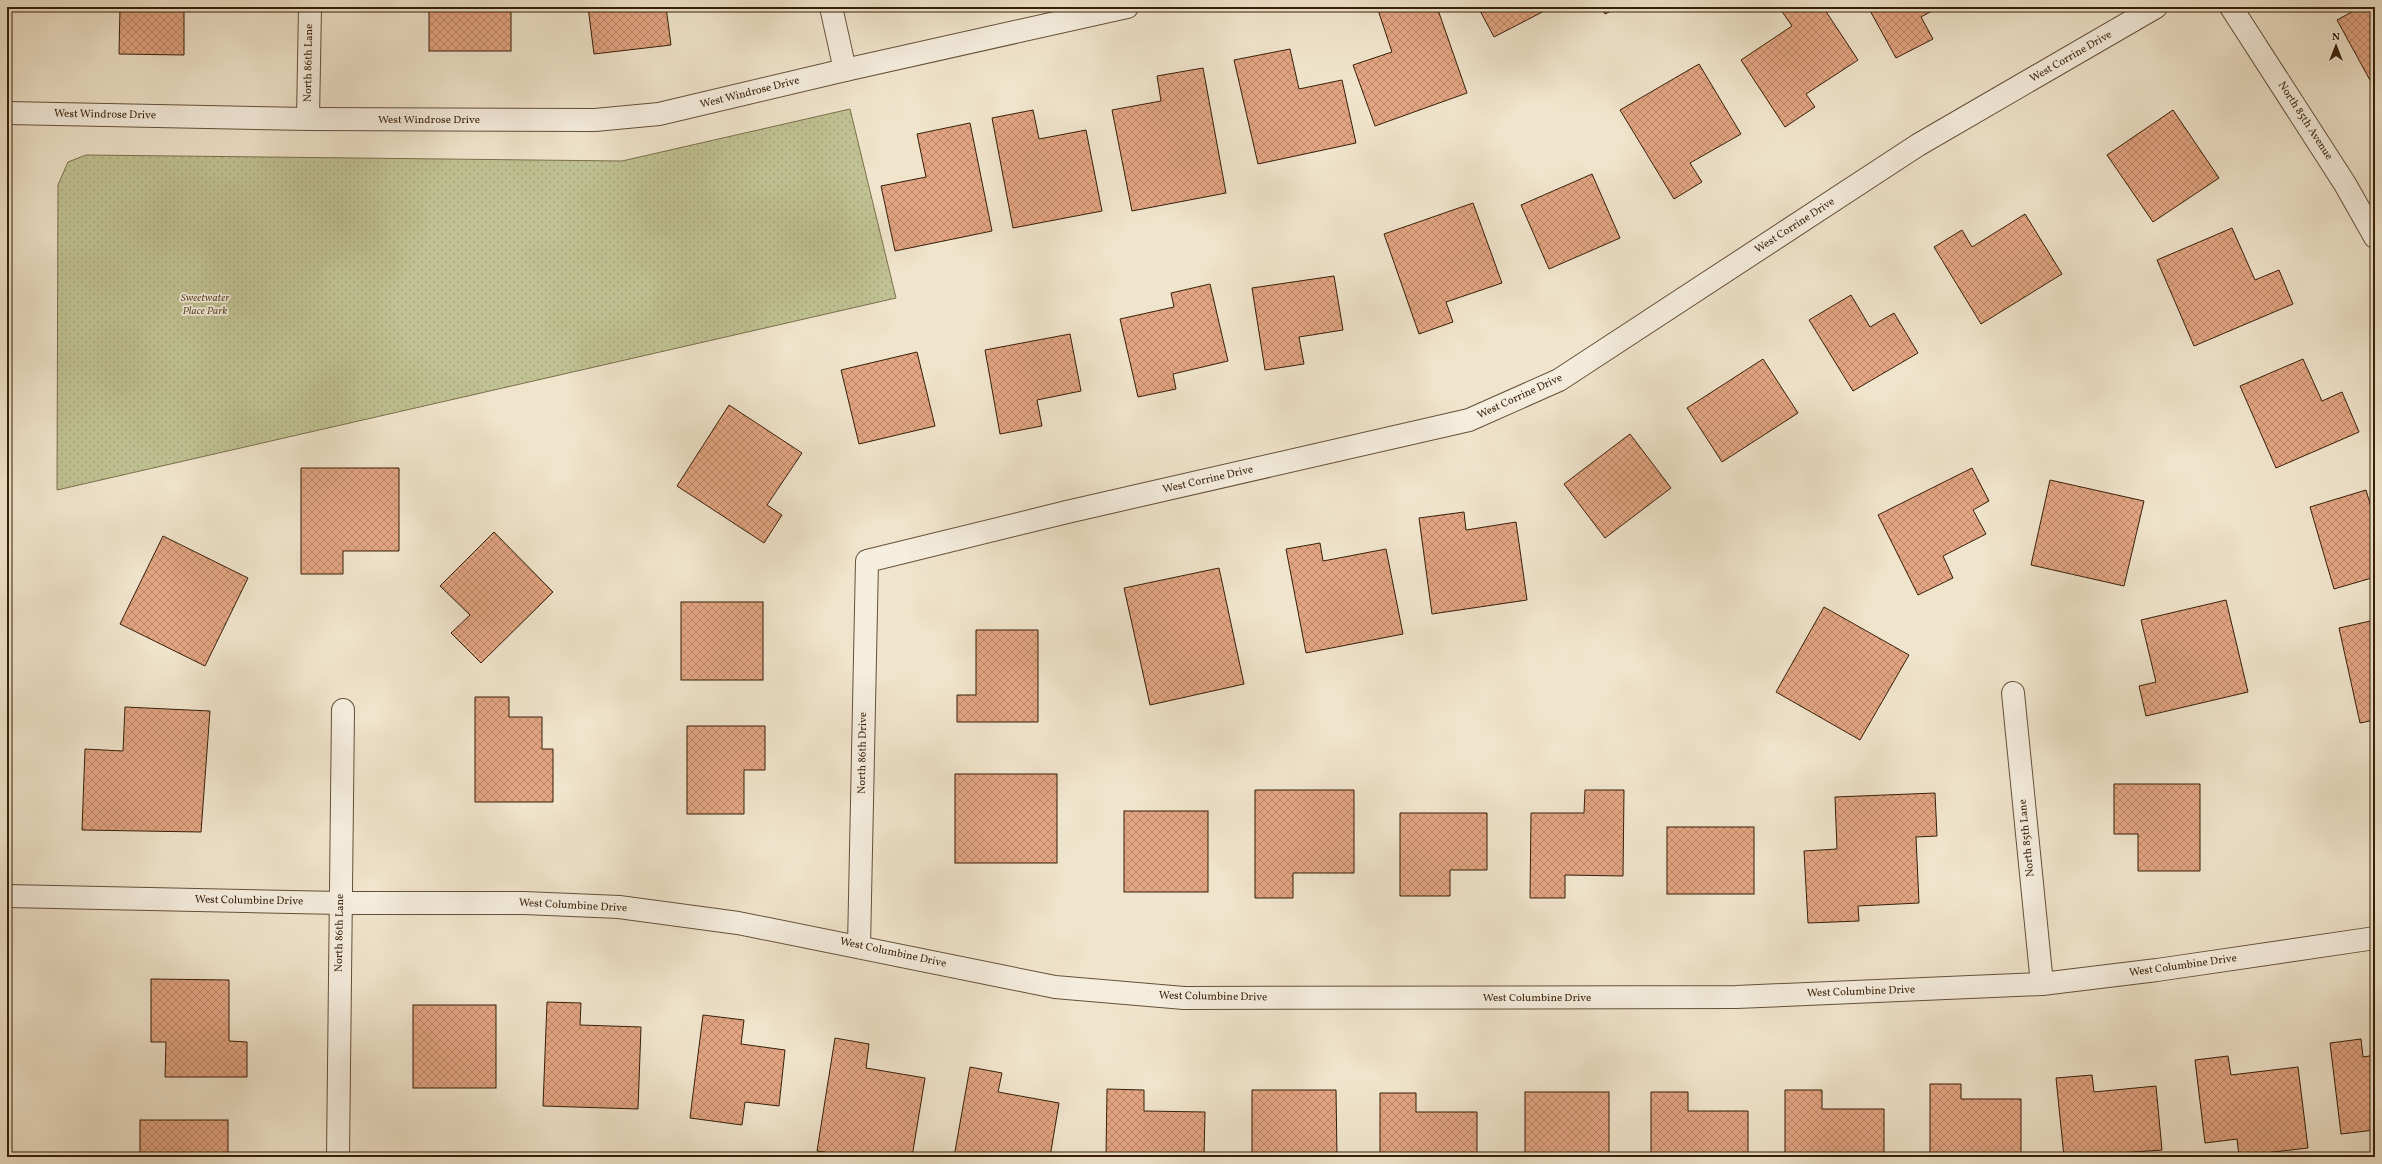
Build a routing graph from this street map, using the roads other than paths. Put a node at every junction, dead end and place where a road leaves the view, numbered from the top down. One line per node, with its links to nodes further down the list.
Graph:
1 (310, 7): 8 (street, North 86th Lane)
2 (831, 7): 6 (street)
3 (1127, 7): 6 (street, West Windrose Drive)
4 (2156, 7): 10 (street, West Corrine Drive)
5 (2231, 7): 9 (street, North 85th Avenue)
6 (845, 70): 8 (street, West Windrose Drive)
7 (7, 113): 8 (street, West Windrose Drive)
8 (308, 119)
9 (2375, 237)
10 (867, 561): 16 (street, North 86th Drive)
11 (2013, 693): 17 (street, North 85th Lane)
12 (343, 710): 14 (street, North 86th Lane)
13 (7, 896): 14 (street, West Columbine Drive)
14 (341, 903): 16 (street, West Columbine Drive); 18 (street, North 86th Lane)
15 (2375, 938): 17 (street, West Columbine Drive)
16 (860, 946): 17 (street, West Columbine Drive)
17 (2042, 984)
18 (338, 1157)

